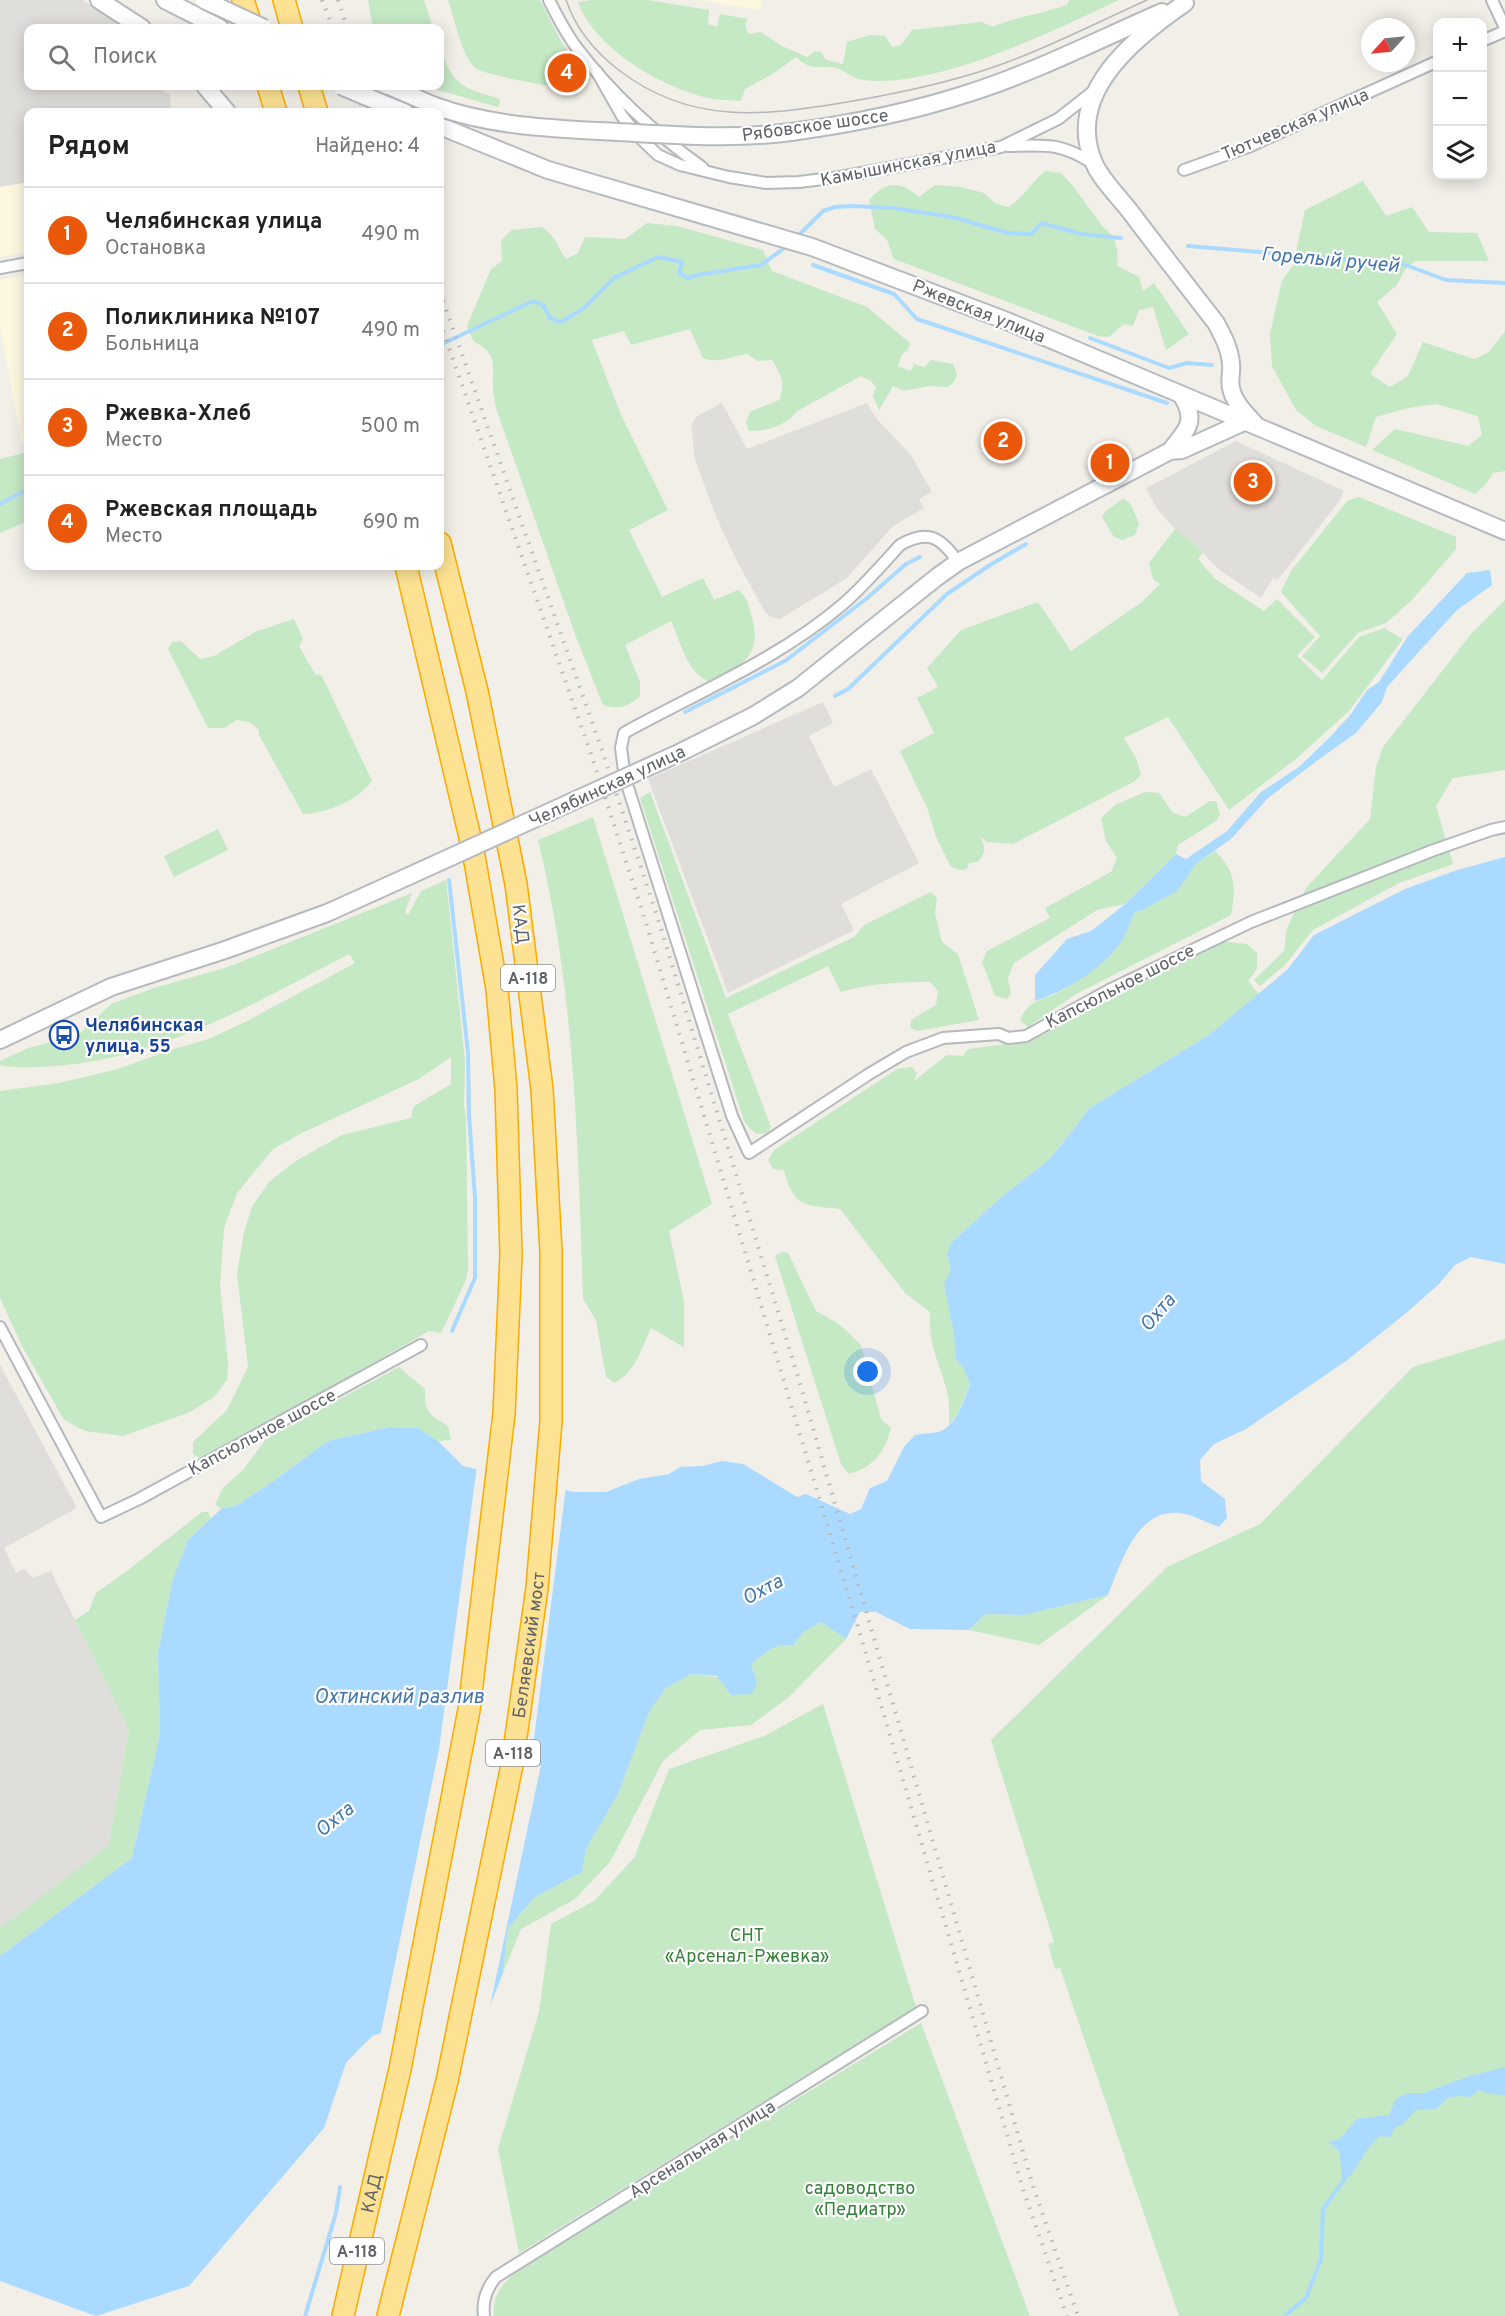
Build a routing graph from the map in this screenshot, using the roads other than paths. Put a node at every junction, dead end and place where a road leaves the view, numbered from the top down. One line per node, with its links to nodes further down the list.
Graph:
1 (99, 0): 9 (main road)
2 (165, 0): 10 (main road)
3 (204, 0): 12 (main road, bridge)
4 (243, 0): 11 (highway)
5 (284, 0): 13 (highway)
6 (549, 0): 30 (street, Камышинская улица)
7 (1492, 0): 14 (street)
8 (1188, 1): 22 (main road); 28 (main road, Рябовское шоссе, bridge)
9 (136, 24)
10 (212, 24)
11 (251, 24)
12 (255, 24)
13 (291, 24)
14 (1505, 30): 15 (street)
15 (1487, 39)
16 (1433, 63): 32 (street, Тютчевская улица)
17 (208, 90): 23 (main road)
18 (269, 90): 24 (highway)
19 (310, 90): 25 (highway)
20 (350, 90): 26 (main road, bridge)
21 (398, 90): 27 (main road, Рябовское шоссе, bridge)
22 (1095, 90): 30 (street, Камышинская улица); 31 (main road)
23 (224, 108)
24 (275, 108)
25 (316, 108)
26 (393, 108)
27 (443, 108)
28 (444, 108)
29 (444, 128): 35 (main road, Ржевская улица)
30 (1001, 147): 31 (street)
31 (1095, 164): 36 (main road)
32 (1184, 170)
33 (24, 264): 34 (street)
34 (0, 268)
35 (1182, 396): 36 (main road, Ржевская улица); 37 (main road, Челябинская улица)
36 (1251, 424): 37 (main road, Челябинская улица); 38 (main road, Ржевская улица)
37 (1170, 451): 40 (main road, Челябинская улица)
38 (1505, 531)
39 (444, 559): 46 (highway, КАД / А-118)
40 (958, 562): 42 (street, Капсюльное шоссе); 43 (main road, Челябинская улица, bridge)
41 (407, 570): 48 (highway, КАД / А-118)
42 (1505, 827)
43 (0, 1040)
44 (0, 1328): 45 (street, Капсюльное шоссе)
45 (421, 1345)
46 (551, 1421): 49 (highway, Беляевский мост / А-118)
47 (922, 2012): 50 (street, Арсенальная улица)
48 (343, 2316)
49 (388, 2316)
50 (484, 2316)

